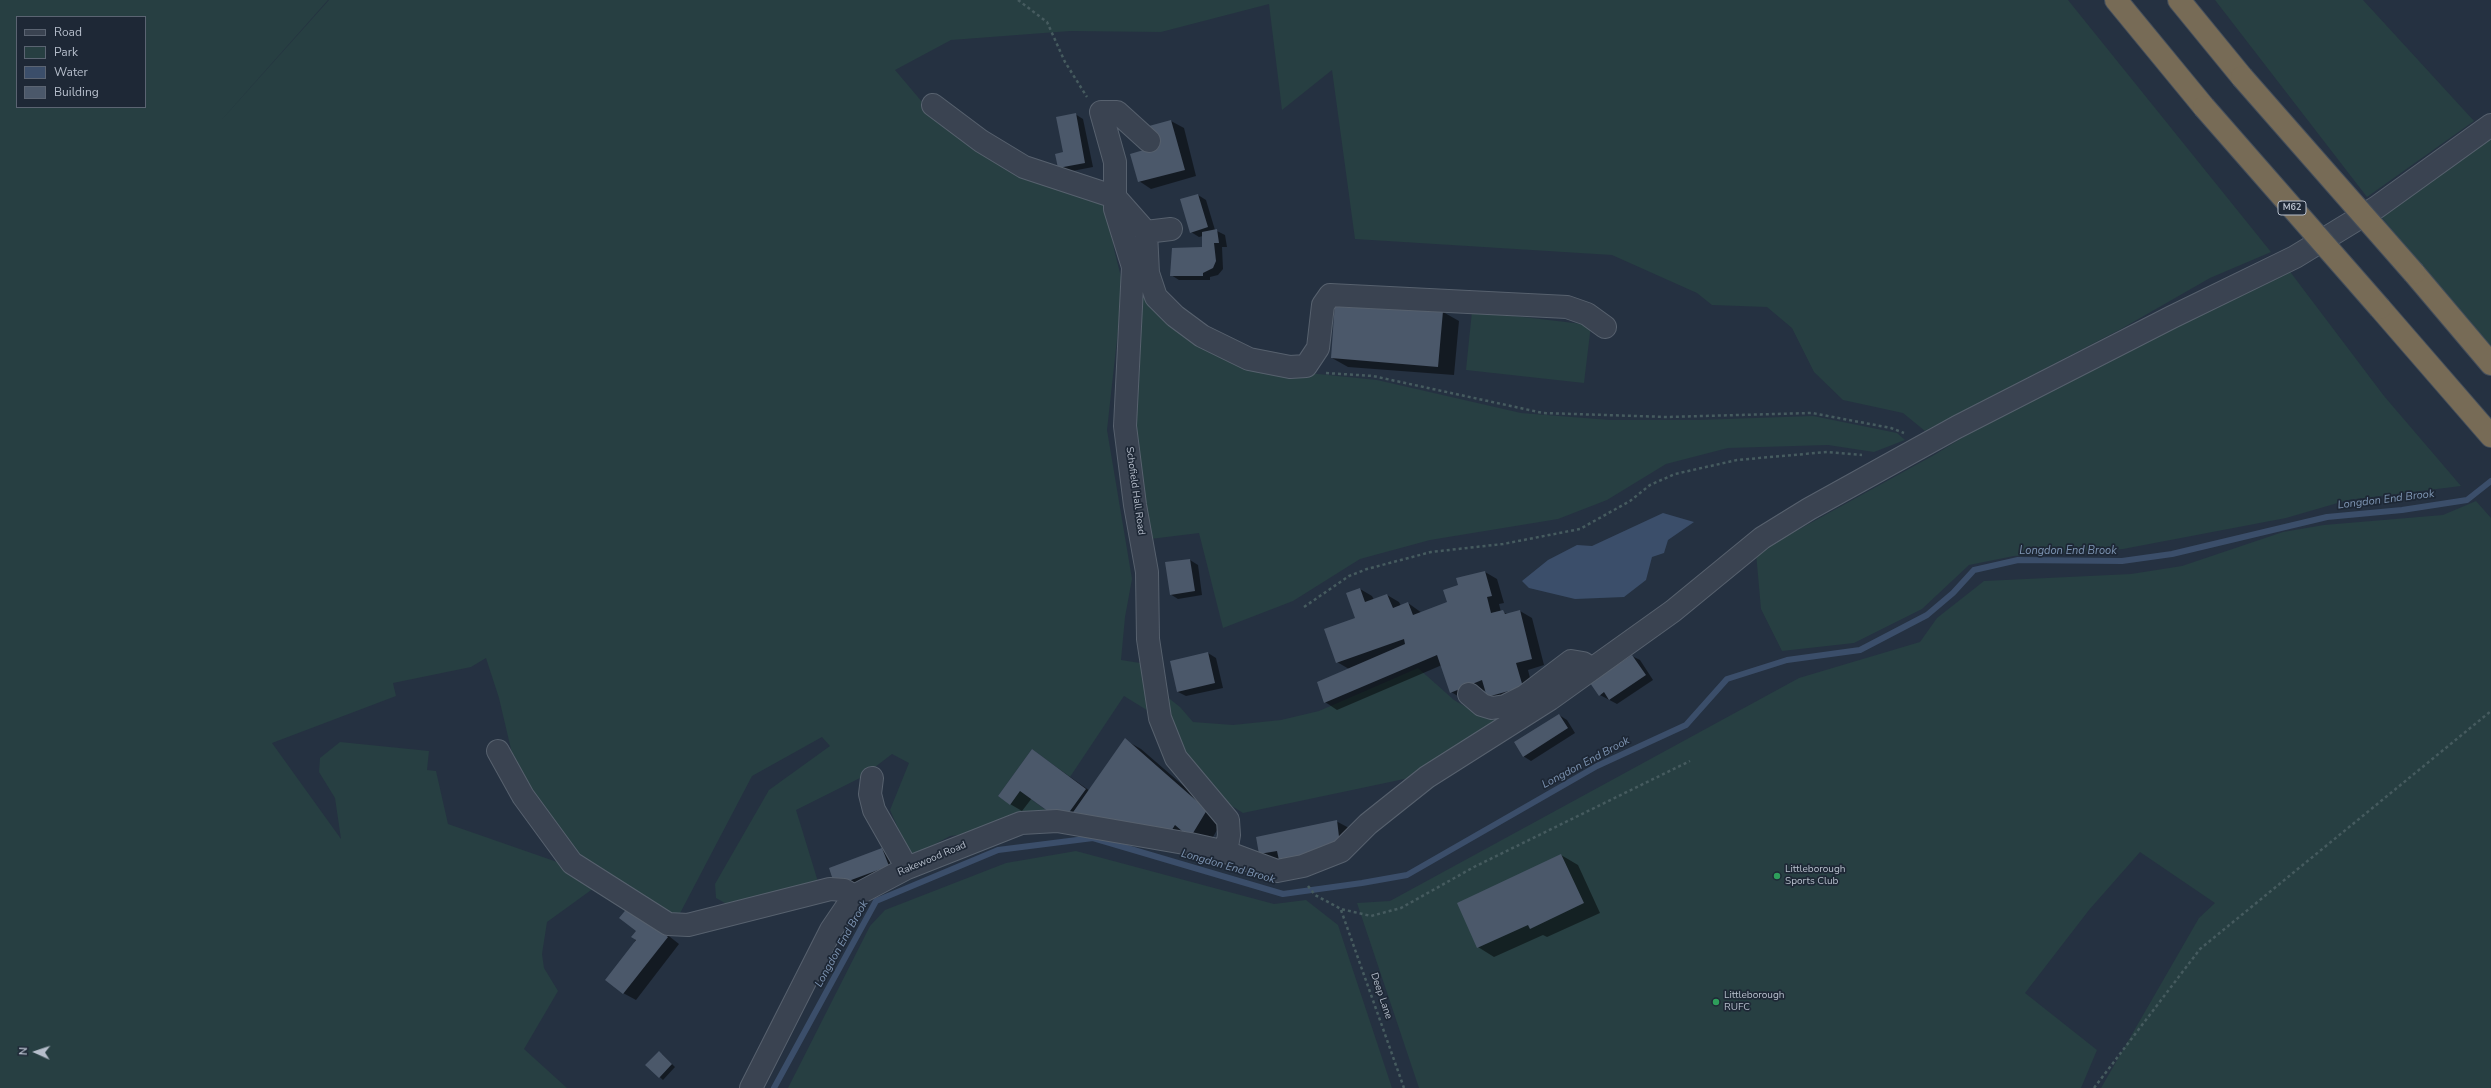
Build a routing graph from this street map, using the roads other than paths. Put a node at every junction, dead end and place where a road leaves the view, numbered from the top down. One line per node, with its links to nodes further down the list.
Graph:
1 (2116, 0): 11 (highway, M62, bridge)
2 (2179, 0): 10 (highway, bridge)
3 (933, 105): 6 (street)
4 (2491, 126): 12 (street, Rakewood Road)
5 (1149, 141): 6 (street, Schofield Hall Road)
6 (1116, 197): 8 (street); 16 (street, Schofield Hall Road)
7 (1171, 229): 8 (street)
8 (1146, 232): 9 (street)
9 (1605, 327)
10 (2491, 364)
11 (2491, 436)
12 (1591, 668): 13 (street); 16 (street, Rakewood Road)
13 (1469, 694)
14 (498, 750): 18 (street)
15 (872, 778): 17 (street)
16 (1226, 852): 17 (street, Rakewood Road)
17 (906, 868): 18 (street, Rakewood Road)
18 (854, 896): 19 (street, Rakewood Road)
19 (752, 1088)

